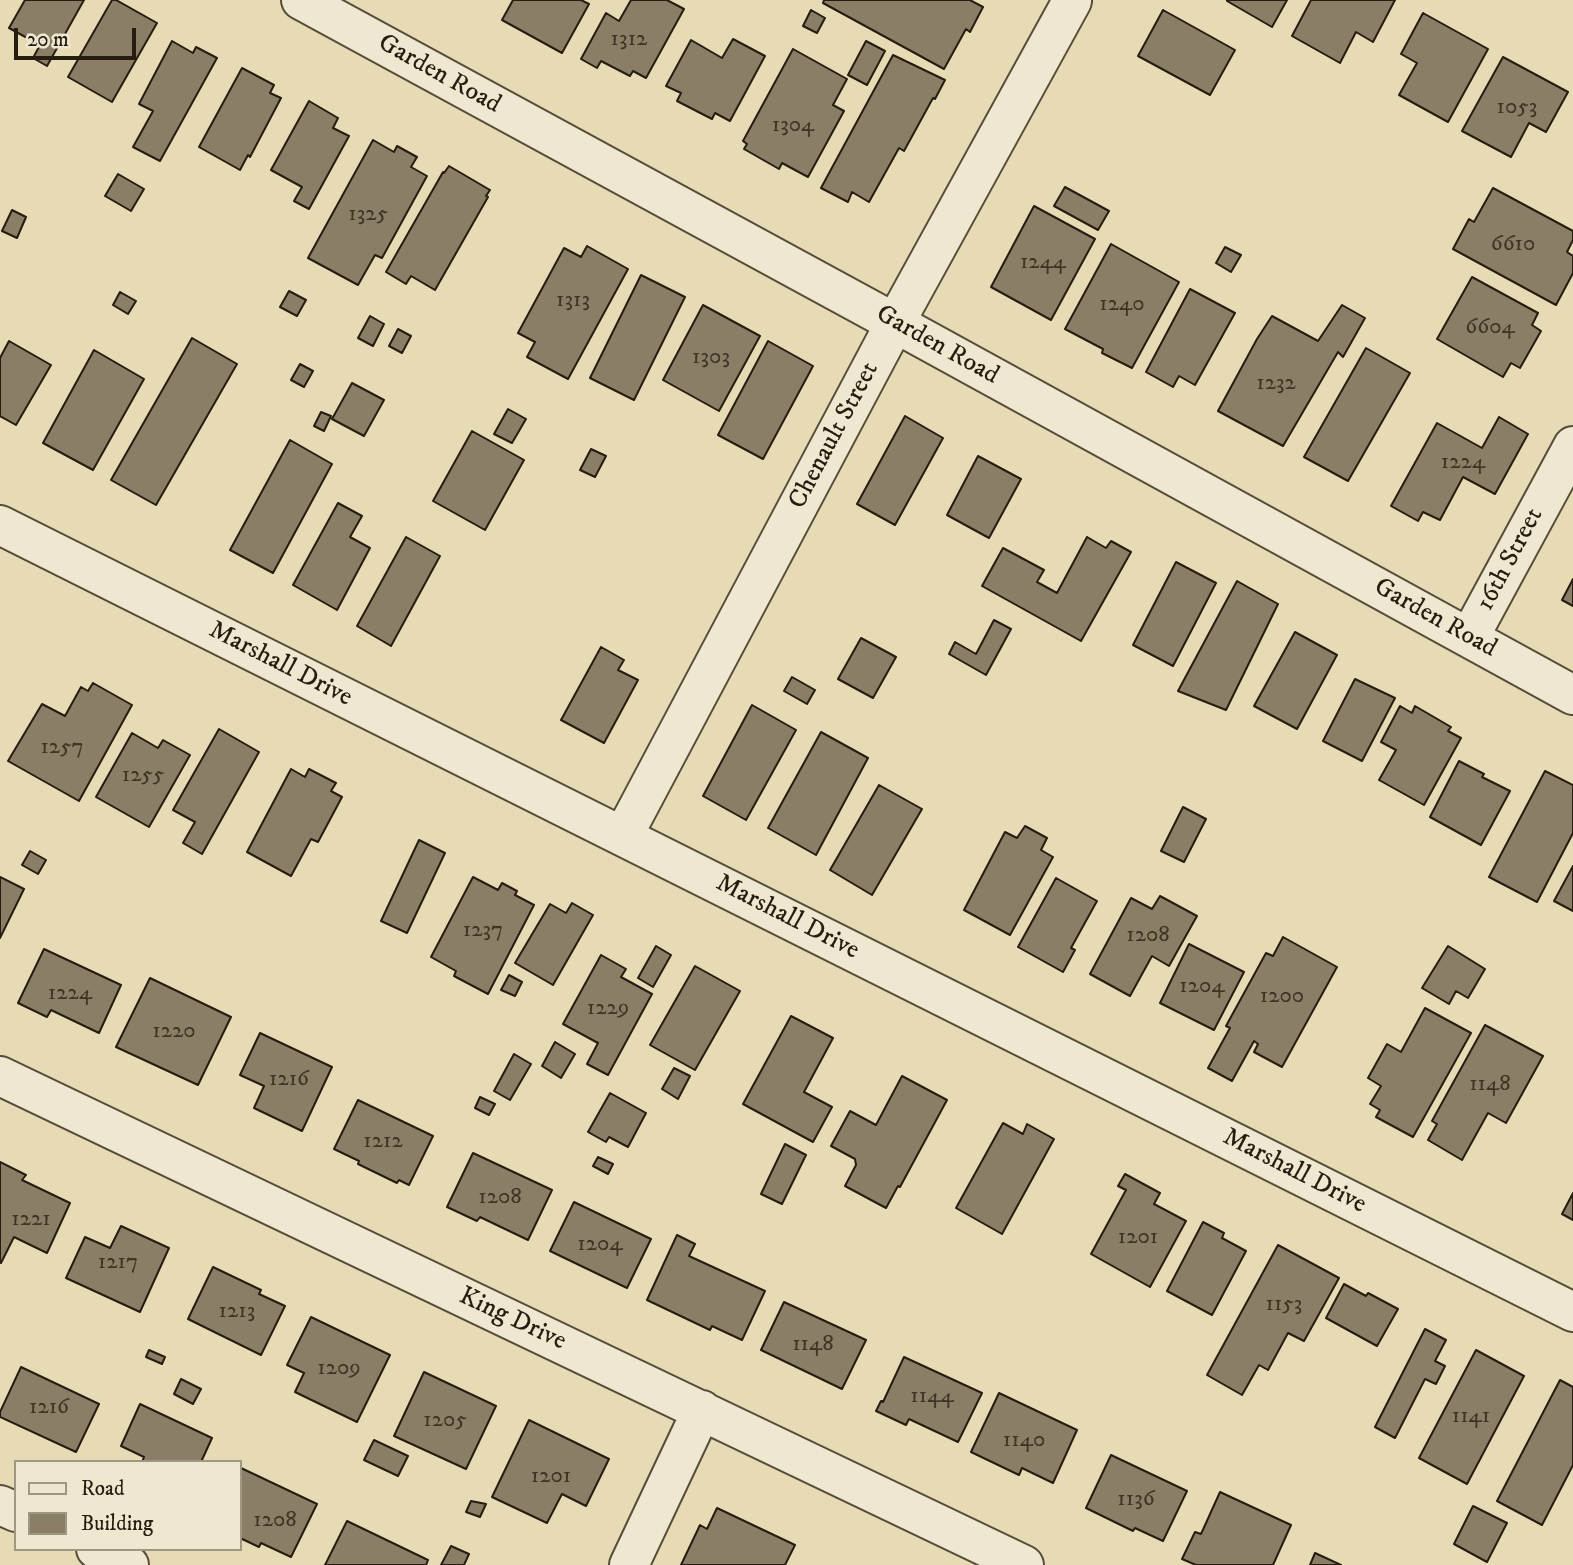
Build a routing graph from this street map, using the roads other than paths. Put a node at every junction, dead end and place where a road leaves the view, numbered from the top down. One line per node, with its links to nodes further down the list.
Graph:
1 (300, 0): 3 (street, Garden Road)
2 (1072, 1): 4 (street, Chenault Street)
3 (339, 9): 4 (street, Garden Road)
4 (895, 323): 7 (street, Garden Road); 9 (street, Chenault Street)
5 (1573, 446): 7 (street, 16th Street)
6 (0, 525): 9 (street, Marshall Drive)
7 (1469, 638): 8 (street, Garden Road)
8 (1573, 695)
9 (622, 836): 11 (street, Marshall Drive)
10 (0, 1076): 12 (street, King Drive)
11 (1573, 1312)
12 (702, 1410): 15 (street); 16 (street, King Drive)
13 (100, 1551): 14 (street)
14 (129, 1565)
15 (629, 1565)
16 (1024, 1565)

